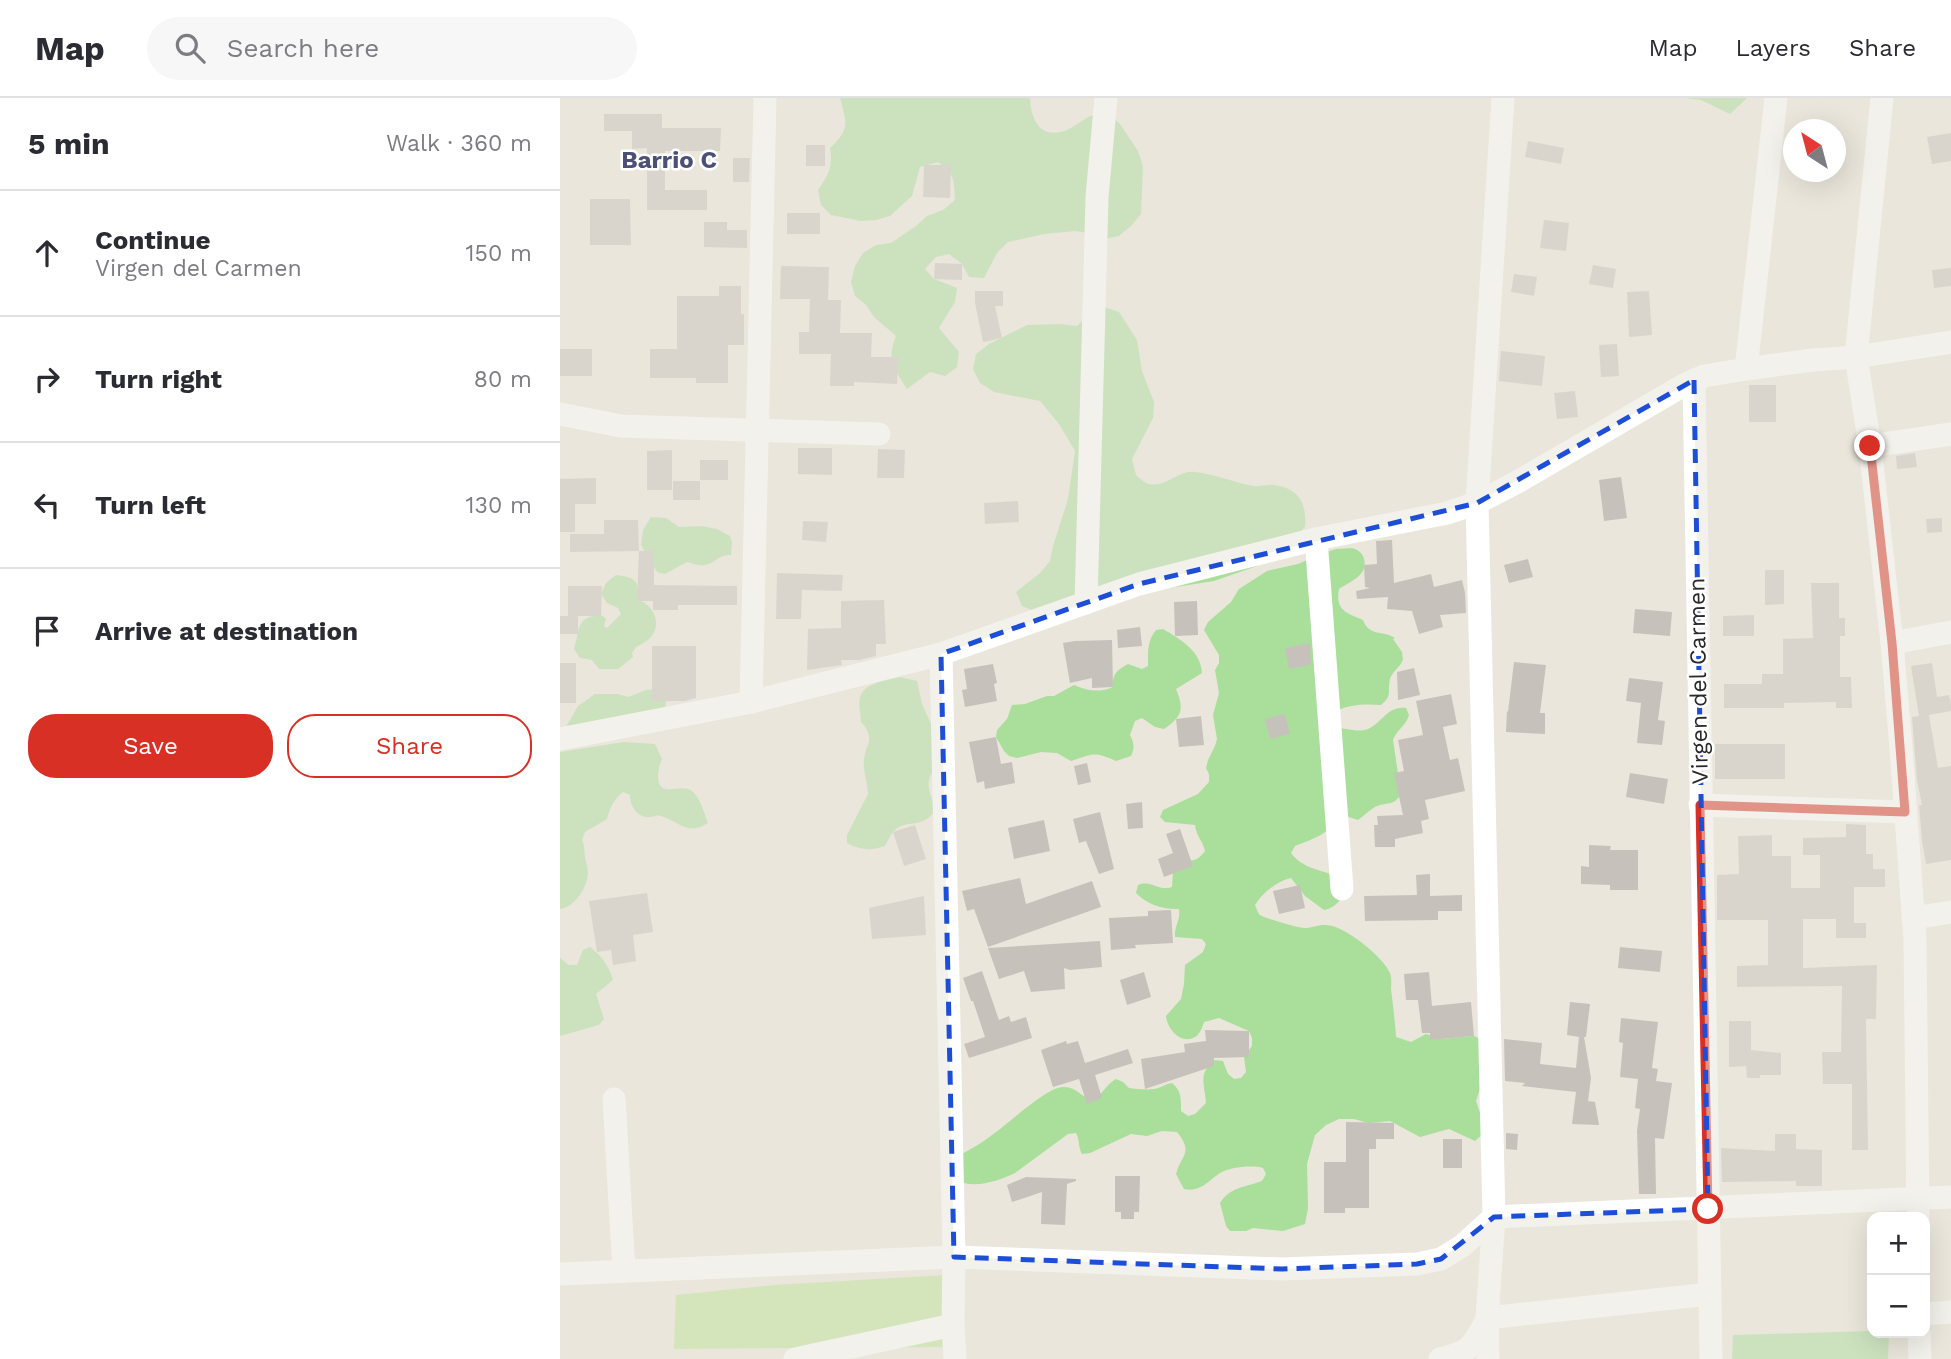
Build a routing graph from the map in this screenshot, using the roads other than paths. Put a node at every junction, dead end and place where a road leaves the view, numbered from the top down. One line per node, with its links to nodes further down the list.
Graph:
1 (765, 98): 11 (street)
2 (1106, 98): 17 (street)
3 (1503, 98): 15 (street)
4 (1776, 98): 8 (street)
5 (1882, 98): 7 (street)
6 (1951, 342): 7 (street)
7 (1856, 357): 8 (street); 14 (street)
8 (1746, 369): 9 (street)
9 (1693, 380): 15 (street); 23 (street, Virgen del Carmen)
10 (560, 414): 11 (street)
11 (757, 430): 12 (street); 21 (street)
12 (879, 434)
13 (1951, 434): 14 (street)
14 (1870, 446): 19 (street)
15 (1477, 503): 16 (street); 32 (street)
16 (1315, 539): 17 (street); 25 (street)
17 (1086, 603): 20 (street)
18 (1951, 632): 19 (street)
19 (1892, 643): 24 (street)
20 (941, 654): 21 (street); 33 (street)
21 (751, 702): 22 (street)
22 (560, 739)
23 (1700, 805): 24 (street); 31 (street, Virgen del Carmen)
24 (1905, 812): 27 (street)
25 (1342, 889)
26 (1951, 912): 27 (street)
27 (1913, 918): 30 (street)
28 (614, 1099): 34 (street)
29 (1951, 1197): 30 (street)
30 (1918, 1208): 31 (street)
31 (1708, 1209): 32 (street); 36 (street, Virgen del Carmen)
32 (1494, 1217): 33 (street); 39 (street)
33 (954, 1257): 34 (street); 40 (street)
34 (625, 1271): 35 (street)
35 (560, 1274)
36 (1710, 1294): 39 (street); 46 (street, Virgen del Carmen)
37 (1951, 1312): 38 (street)
38 (1930, 1314)
39 (1487, 1318): 44 (street); 45 (street)
40 (953, 1325): 42 (street); 43 (street)
41 (1919, 1338): 47 (street)
42 (795, 1359)
43 (955, 1359)
44 (1440, 1359)
45 (1488, 1359)
46 (1711, 1359)
47 (1920, 1359)

